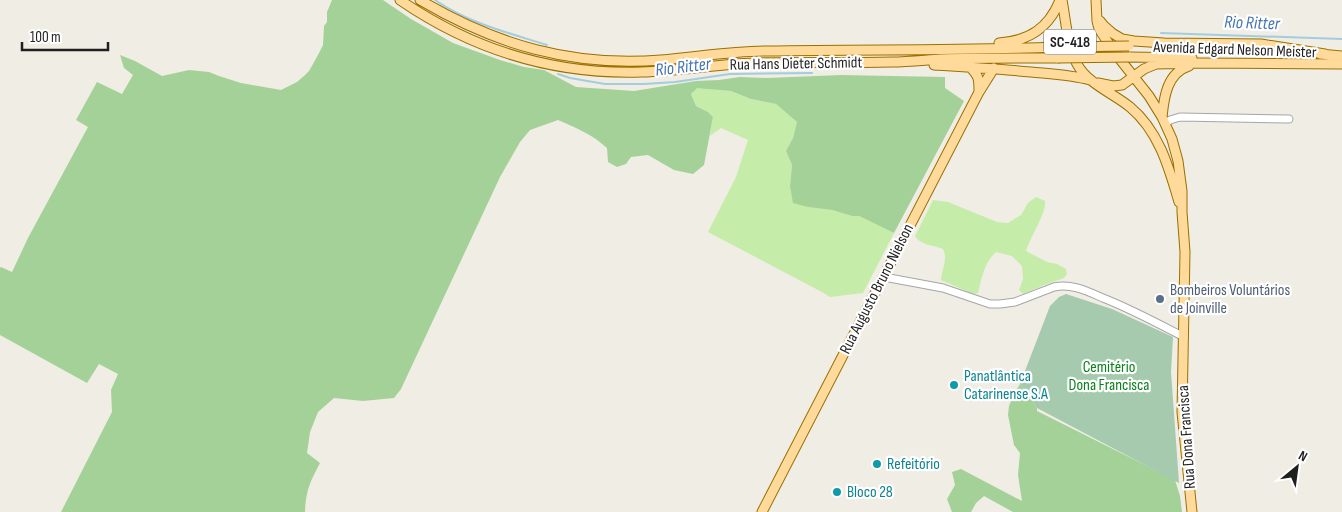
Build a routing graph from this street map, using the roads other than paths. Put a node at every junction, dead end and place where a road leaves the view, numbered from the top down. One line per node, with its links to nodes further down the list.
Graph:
1 (400, 0): 11 (main road, Rua Hans Dieter Schmidt)
2 (420, 0): 7 (main road, Rua Hans Dieter Schmidt)
3 (1061, 0): 7 (main road); 17 (main road, Rua Dona Francisca / SC-418)
4 (1096, 0): 5 (main road, Rua Dona Francisca / SC-418)
5 (1097, 15): 8 (main road); 16 (main road, Rua Dona Francisca / SC-418)
6 (1058, 47): 7 (main road, Rua Hans Dieter Schmidt); 8 (main road, Avenida Edgard Nelson Meister, bridge)
7 (896, 51)
8 (1325, 54): 9 (main road, Avenida Edgard Nelson Meister)
9 (1342, 56)
10 (1058, 58): 11 (main road, Rua Hans Dieter Schmidt); 13 (main road, Avenida Edgard Nelson Meister, bridge)
11 (894, 62): 14 (main road)
12 (1198, 63): 13 (main road); 16 (main road); 20 (main road)
13 (1342, 63)
14 (970, 67): 15 (main road); 18 (main road)
15 (994, 68): 17 (main road); 18 (main road, Rua Augusto Bruno Nielson)
16 (1133, 76): 17 (main road); 20 (main road, Rua Dona Francisca)
17 (1092, 81): 21 (main road, Rua Dona Francisca)
18 (979, 92): 23 (main road, Rua Augusto Bruno Nielson)
19 (1289, 119): 20 (street)
20 (1164, 121): 21 (main road); 22 (main road, Rua Dona Francisca)
21 (1150, 129): 22 (main road, Rua Dona Francisca)
22 (1182, 212): 24 (main road, Rua Dona Francisca)
23 (884, 277): 24 (street); 25 (main road, Rua Augusto Bruno Nielson)
24 (1184, 337): 26 (main road, Rua Dona Francisca)
25 (762, 512)
26 (1192, 512)

